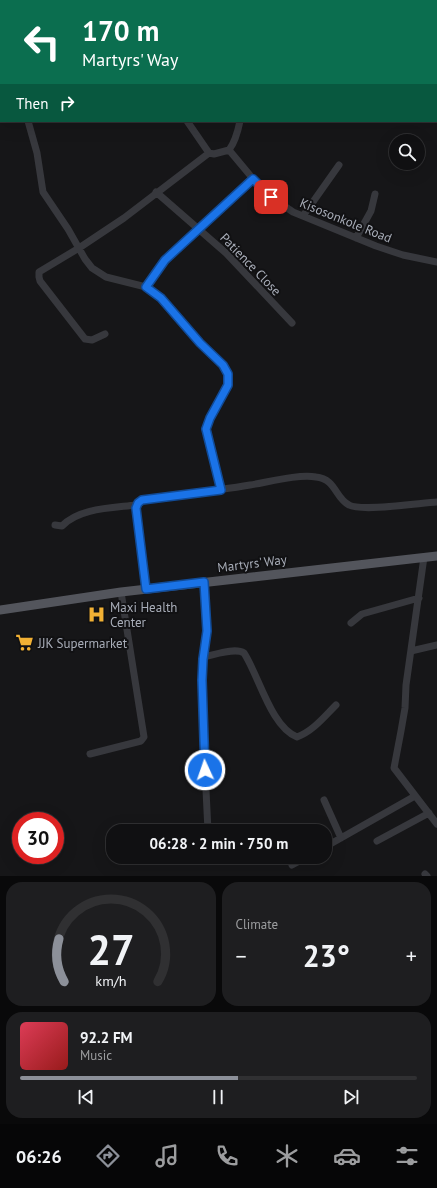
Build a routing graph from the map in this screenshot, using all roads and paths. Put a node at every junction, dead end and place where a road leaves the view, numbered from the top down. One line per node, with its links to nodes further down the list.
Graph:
1 (28, 122): 13 (street)
2 (188, 122): 5 (street)
3 (240, 122): 4 (street)
4 (228, 150): 5 (street); 7 (street, Kisosonkole Road)
5 (209, 153): 8 (street)
6 (339, 165): 10 (street)
7 (253, 179): 10 (street, Kisosonkole Road); 11 (street)
8 (156, 192): 11 (street, Patience Close); 13 (street)
9 (375, 194): 12 (street)
10 (303, 216): 12 (street, Kisosonkole Road)
11 (198, 229): 15 (street); 16 (street, Patience Close)
12 (356, 238): 14 (street, Kisosonkole Road)
13 (79, 248): 15 (street); 17 (street)
14 (437, 262)
15 (146, 287): 18 (street)
16 (292, 323)
17 (105, 334)
18 (221, 490): 19 (street); 20 (street)
19 (437, 502)
20 (136, 505): 21 (street); 25 (street)
21 (55, 525)
22 (437, 556): 23 (main road, Martyrs' Way)
23 (424, 557): 24 (main road, Martyrs' Way); 27 (street)
24 (204, 582): 25 (main road, Martyrs' Way); 32 (street)
25 (146, 589): 26 (main road, Martyrs' Way)
26 (121, 592): 28 (main road, Martyrs' Way); 34 (street)
27 (419, 598): 29 (street); 31 (street)
28 (0, 610)
29 (350, 623)
30 (437, 646): 31 (street)
31 (411, 651): 35 (street)
32 (203, 657): 33 (street); 38 (street)
33 (336, 705)
34 (90, 754)
35 (415, 796): 37 (street); 40 (street)
36 (324, 800): 40 (street)
37 (429, 812): 39 (street); 41 (street)
38 (208, 824)
39 (437, 824)
40 (341, 838): 42 (street)
41 (377, 841)
42 (332, 843)

